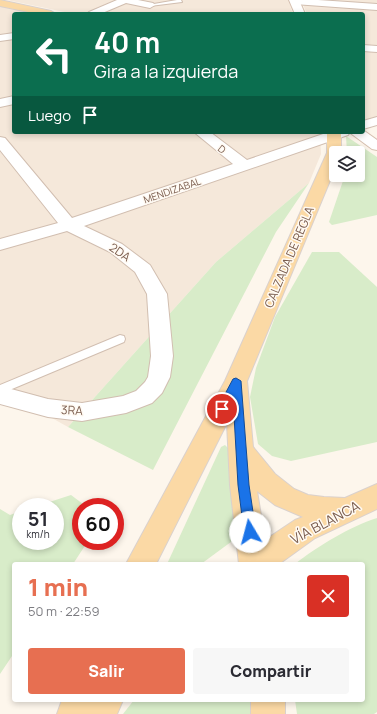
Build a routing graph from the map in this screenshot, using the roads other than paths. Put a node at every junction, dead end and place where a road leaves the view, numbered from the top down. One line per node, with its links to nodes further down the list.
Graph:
1 (125, 0): 6 (street); 9 (street)
2 (179, 0): 6 (lane)
3 (294, 0): 4 (street); 10 (street)
4 (358, 2): 7 (street)
5 (0, 3): 8 (main road)
6 (150, 5)
7 (377, 7)
8 (42, 12)
9 (97, 12)
10 (299, 12)
11 (12, 36): 12 (street)
12 (0, 38)
13 (365, 48): 14 (street)
14 (377, 49)
15 (12, 100): 16 (street)
16 (0, 103)
17 (377, 121): 18 (street)
18 (365, 124)
19 (204, 134): 25 (street, D)
20 (334, 134): 25 (street, MENDIZABAL)
21 (337, 134): 29 (main road, CALZADA DE REGLA)
22 (359, 134): 24 (street)
23 (0, 141): 26 (street, 2DA)
24 (377, 146)
25 (244, 165): 26 (street, MENDIZABAL)
26 (69, 225): 27 (street, MENDIZABAL); 32 (street, 2DA)
27 (0, 245)
28 (120, 339): 30 (lane)
29 (236, 381): 33 (main road); 36 (main road, CALZADA DE REGLA)
30 (0, 390)
31 (0, 395): 32 (street, 3RA)
32 (144, 397)
33 (242, 451): 35 (main road); 37 (main road)
34 (377, 496): 35 (main road, VÍA BLANCA)
35 (346, 509): 38 (main road, VÍA BLANCA)
36 (142, 562)
37 (255, 562)
38 (258, 562)
39 (79, 702): 42 (main road)
40 (105, 702): 43 (main road)
41 (268, 702): 44 (main road)
42 (74, 714)
43 (96, 714)
44 (268, 714)

